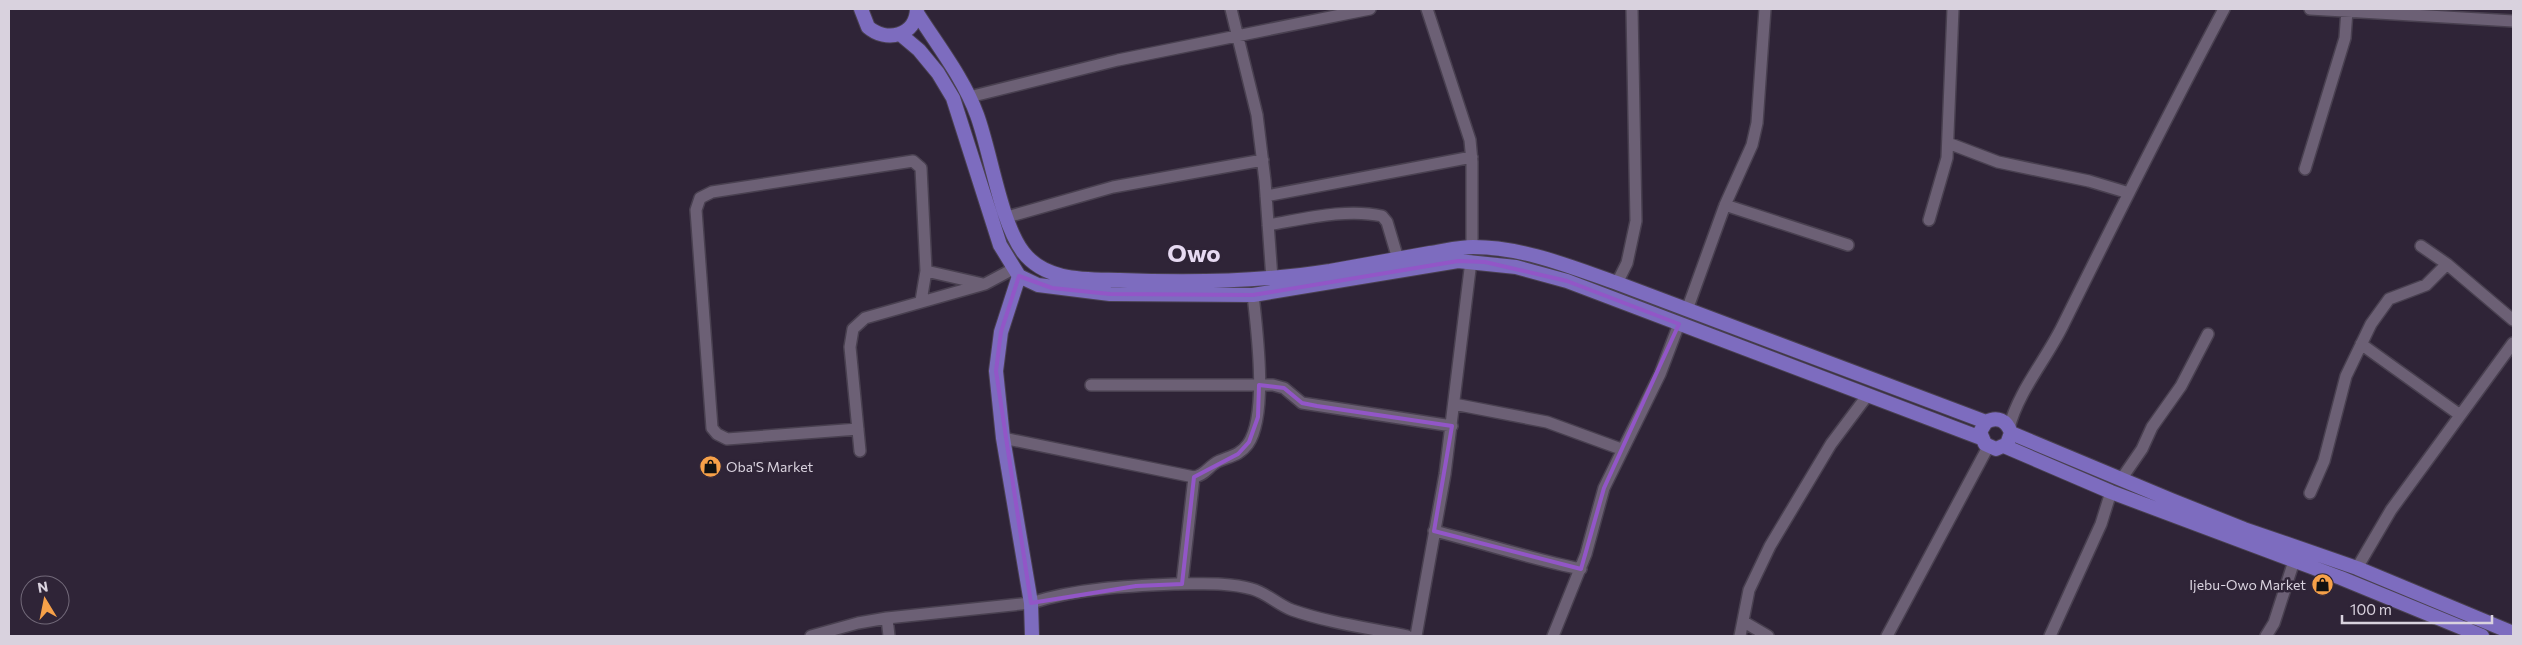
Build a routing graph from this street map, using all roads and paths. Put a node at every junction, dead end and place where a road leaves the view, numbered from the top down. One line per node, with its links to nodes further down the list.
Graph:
1 (862, 9): 13 (main road)
2 (1231, 9): 14 (street)
3 (1370, 9): 14 (street)
4 (1427, 9): 17 (street)
5 (1632, 9): 35 (street)
6 (1764, 9): 22 (street)
7 (1953, 9): 16 (street)
8 (2224, 9): 20 (street)
9 (2310, 9): 10 (street)
10 (2347, 10): 12 (street); 19 (street)
11 (917, 11): 13 (main road); 15 (main road)
12 (2513, 21)
13 (900, 34): 32 (main road)
14 (1238, 36): 15 (street); 18 (street)
15 (969, 97): 23 (main road)
16 (1948, 142): 20 (street); 24 (street)
17 (1472, 157): 21 (street); 28 (street)
18 (1263, 160): 21 (street); 23 (street)
19 (2305, 168)
20 (2129, 193): 53 (street)
21 (1266, 196): 25 (street)
22 (1725, 205): 26 (street); 40 (street)
23 (1007, 217): 34 (main road)
24 (1928, 220)
25 (1268, 225): 29 (street); 33 (street)
26 (1848, 245)
27 (2422, 246): 30 (street)
28 (1471, 254): 29 (main road); 35 (main road); 37 (main road); 42 (main road); 49 (street)
29 (1398, 258): 33 (main road)
30 (2447, 264): 41 (street); 45 (street)
31 (926, 271): 36 (street); 39 (street); 54 (street)
32 (1016, 272): 36 (street); 38 (main road); 55 (main road)
33 (1272, 279): 34 (main road)
34 (1225, 281): 38 (main road)
35 (1617, 283): 40 (main road)
36 (985, 284): 39 (street)
37 (1253, 295): 38 (main road); 47 (street)
38 (1228, 296)
39 (921, 301): 54 (street)
40 (1687, 310): 51 (main road)
41 (2513, 320)
42 (1679, 324): 48 (main road); 58 (street)
43 (2208, 334): 61 (street)
44 (2513, 343): 50 (street)
45 (2360, 344): 50 (street); 63 (street)
46 (1091, 385): 47 (street)
47 (1258, 385): 52 (street); 60 (street)
48 (1867, 396): 56 (main road); 71 (street)
49 (1454, 404): 52 (street); 58 (street)
50 (2460, 415): 66 (street)
51 (1986, 422): 53 (main road); 56 (main road)
52 (1452, 426): 64 (street)
53 (2007, 427): 57 (main road); 61 (main road)
54 (858, 429): 59 (street)
55 (1003, 438): 60 (street); 69 (main road)
56 (1984, 442): 57 (main road); 81 (street)
57 (2004, 446): 62 (main road)
58 (1622, 449): 67 (street)
59 (860, 451)
60 (1194, 477): 68 (street)
61 (2122, 478): 66 (main road)
62 (2111, 492): 65 (main road); 82 (street)
63 (2310, 493)
64 (1434, 531): 67 (street); 77 (street)
65 (2294, 561): 83 (street); 84 (main road)
66 (2357, 568): 72 (main road)
67 (1580, 570): 78 (street)
68 (1182, 584): 69 (street); 76 (street)
69 (1031, 603): 70 (street); 75 (main road)
70 (887, 618): 73 (street); 74 (street)
71 (1744, 622): 79 (street); 80 (street)
72 (2513, 633)
73 (817, 635)
74 (889, 636)
75 (1032, 636)
76 (1407, 636)
77 (1416, 636)
78 (1553, 636)
79 (1740, 636)
80 (1768, 636)
81 (1887, 636)
82 (2050, 636)
83 (2266, 636)
84 (2482, 636)

